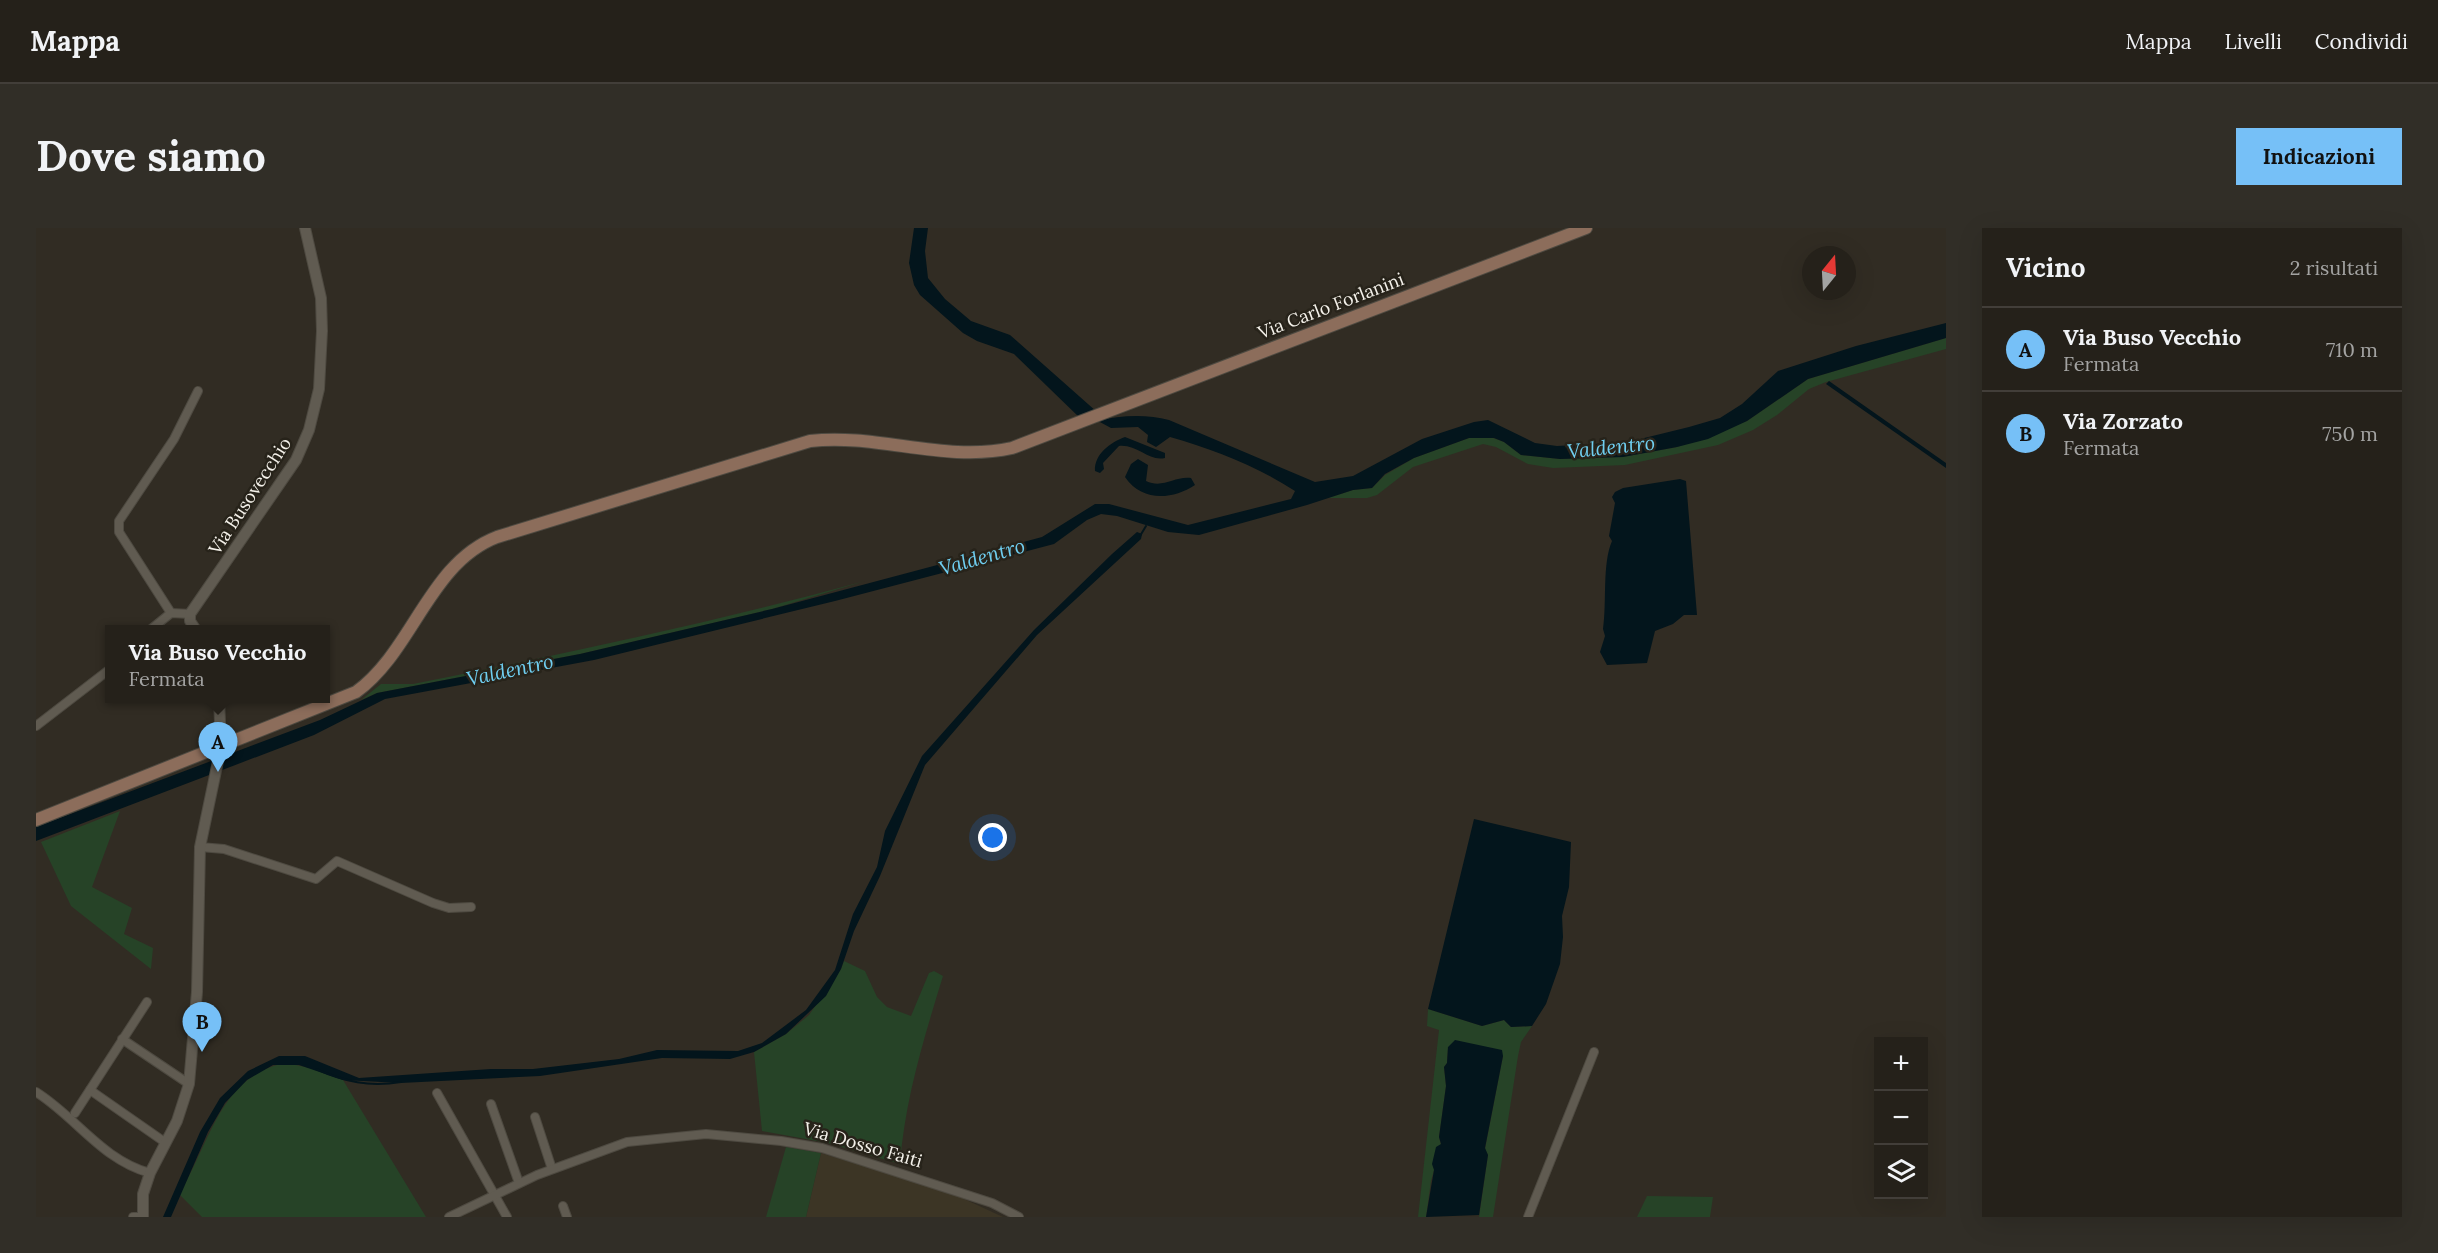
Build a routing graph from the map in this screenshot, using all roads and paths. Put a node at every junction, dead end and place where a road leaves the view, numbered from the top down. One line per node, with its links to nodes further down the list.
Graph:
1 (305, 228): 5 (street, Via Busovecchio)
2 (1586, 228): 10 (main road, Via Carlo Forlanini)
3 (198, 391): 4 (street)
4 (171, 612): 5 (street); 6 (street)
5 (190, 614): 7 (street)
6 (156, 625)
7 (193, 625)
8 (105, 673): 12 (street)
9 (219, 703): 13 (street)
10 (330, 703)
11 (330, 703): 13 (main road, Via Carlo Forlanini)
12 (36, 726)
13 (220, 751): 14 (main road); 15 (street)
14 (36, 820)
15 (200, 847): 16 (street); 20 (street)
16 (471, 907)
17 (147, 1002): 18 (street)
18 (122, 1040): 20 (street); 21 (street)
19 (1594, 1052): 40 (street)
20 (189, 1084): 28 (street)
21 (90, 1090): 26 (street); 28 (street)
22 (437, 1093): 32 (street)
23 (38, 1094): 24 (street); 30 (street)
24 (36, 1104)
25 (491, 1104): 31 (street)
26 (75, 1113)
27 (535, 1117): 29 (street)
28 (166, 1143): 30 (street)
29 (552, 1169): 31 (street, Via Dosso Faiti); 39 (street, Via Dosso Faiti)
30 (150, 1173): 35 (street)
31 (519, 1183): 32 (street, Via Dosso Faiti)
32 (494, 1194): 36 (street, Via Dosso Faiti); 37 (street)
33 (564, 1206): 38 (street)
34 (133, 1217): 35 (street)
35 (143, 1217)
36 (449, 1217)
37 (507, 1217)
38 (567, 1217)
39 (1019, 1217)
40 (1528, 1217)

